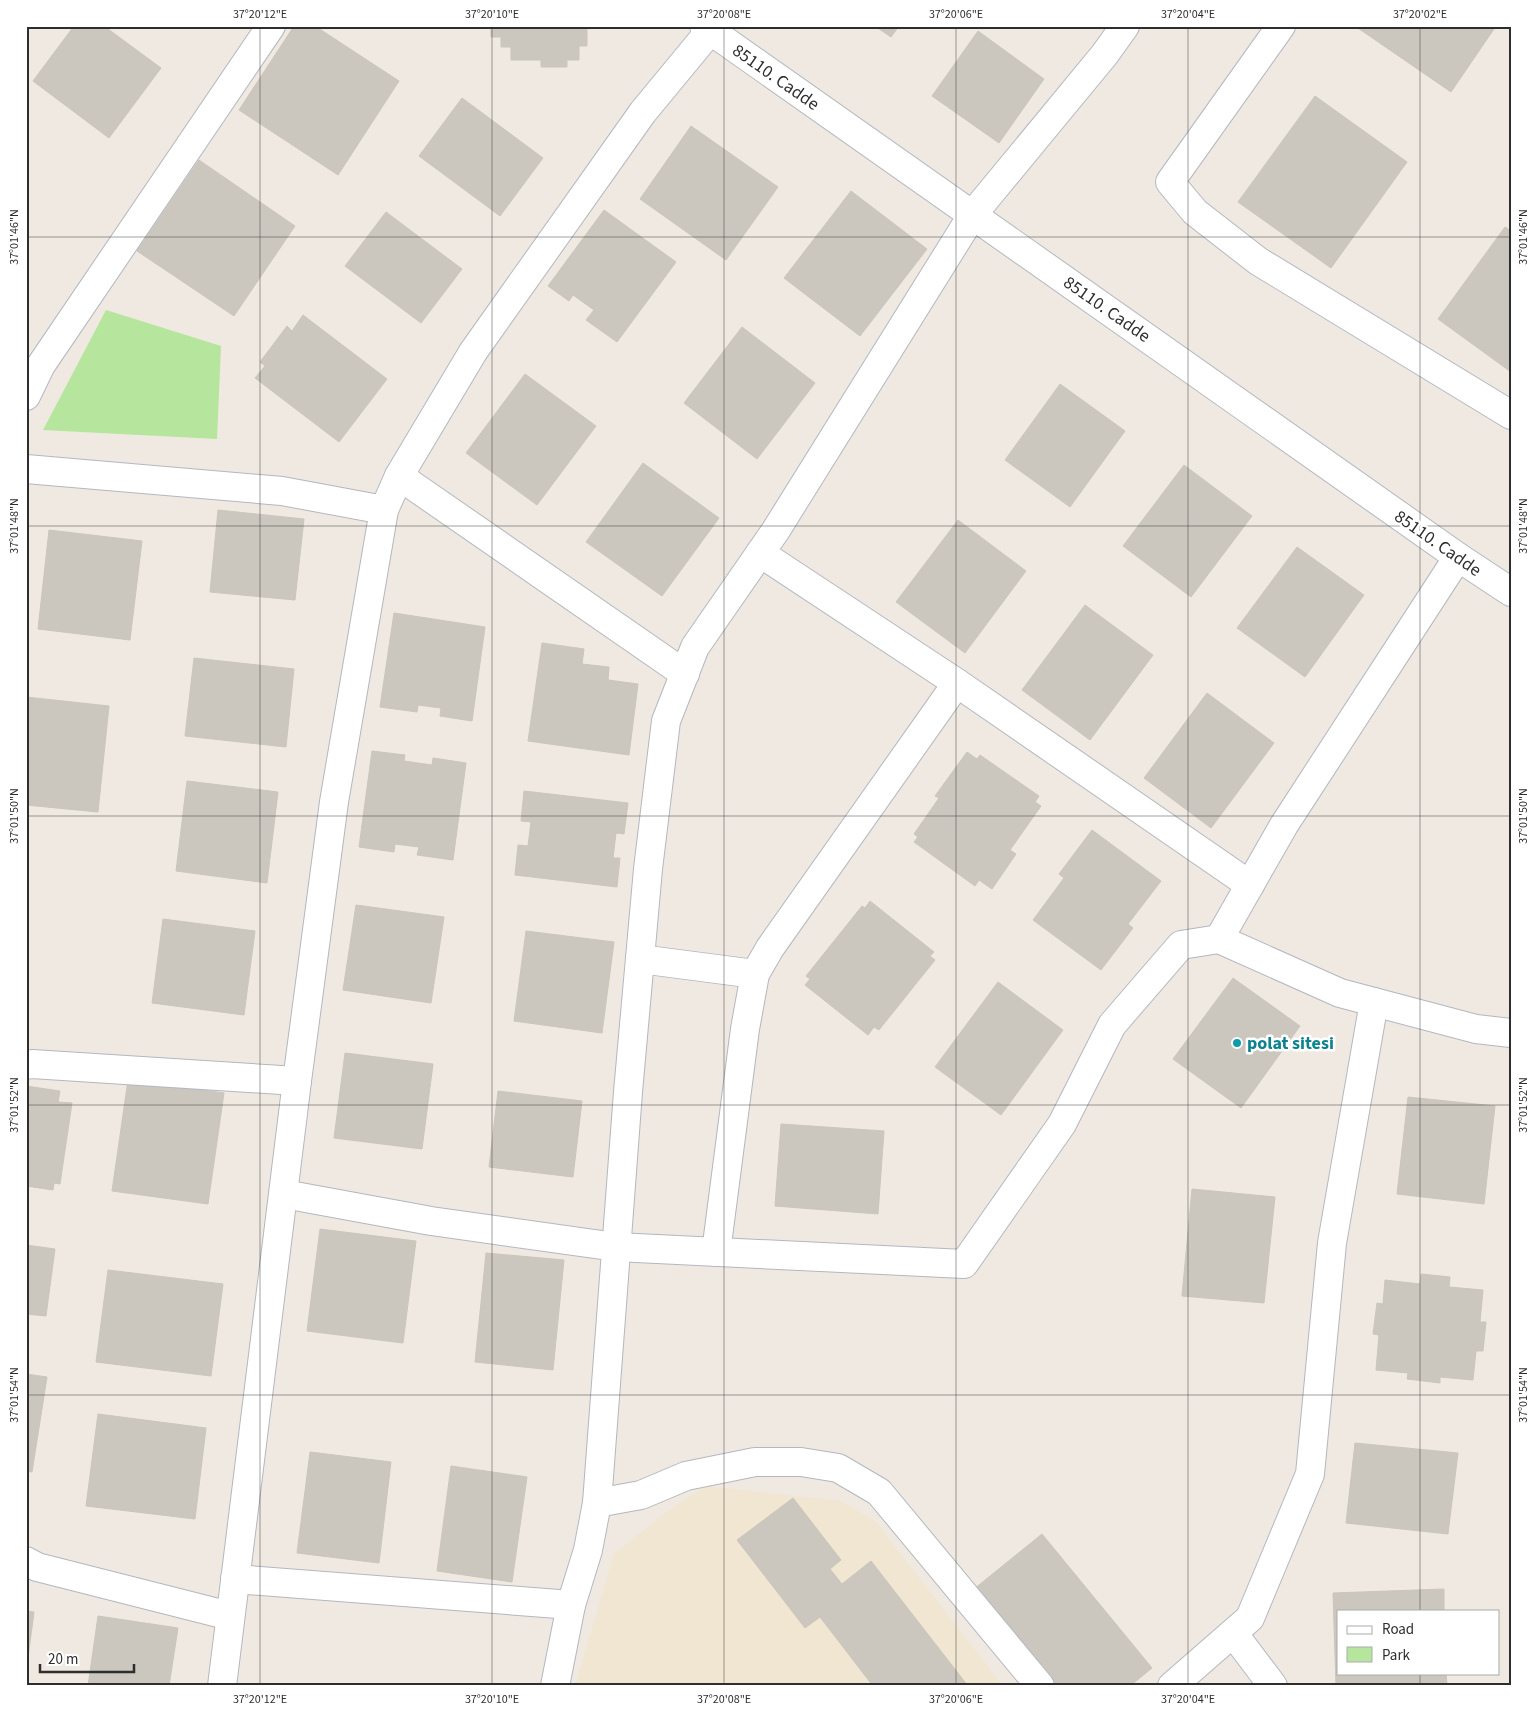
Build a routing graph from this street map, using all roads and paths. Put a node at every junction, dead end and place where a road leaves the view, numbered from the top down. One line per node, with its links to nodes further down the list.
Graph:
1 (271, 26): 6 (street)
2 (1125, 26): 5 (street)
3 (1280, 26): 7 (street)
4 (710, 28): 5 (street, 85110. Cadde); 9 (street)
5 (972, 214): 11 (street); 12 (street, 85110. Cadde)
6 (26, 396)
7 (1511, 415)
8 (26, 469): 10 (street)
9 (399, 476): 10 (street); 14 (street)
10 (384, 510): 23 (street)
11 (760, 553): 14 (street); 15 (street)
12 (1458, 557): 13 (street, 85110. Cadde); 16 (street)
13 (1511, 592)
14 (685, 674): 18 (street)
15 (957, 683): 16 (street); 19 (street)
16 (1250, 885): 17 (street)
17 (1219, 939): 20 (street); 26 (street)
18 (640, 959): 19 (street); 25 (street)
19 (755, 974): 26 (street)
20 (1374, 1002): 21 (street); 32 (street)
21 (1511, 1033)
22 (26, 1065): 23 (street)
23 (297, 1081): 24 (street)
24 (284, 1194): 25 (street); 29 (street)
25 (616, 1247): 26 (street); 27 (street)
26 (716, 1252)
27 (596, 1504): 30 (street); 35 (street)
28 (26, 1561): 31 (street)
29 (235, 1579): 30 (street); 31 (street)
30 (571, 1605): 34 (street)
31 (230, 1616): 33 (street)
32 (1233, 1633): 36 (street); 37 (street)
33 (222, 1686)
34 (555, 1686)
35 (1040, 1686)
36 (1172, 1686)
37 (1273, 1686)

